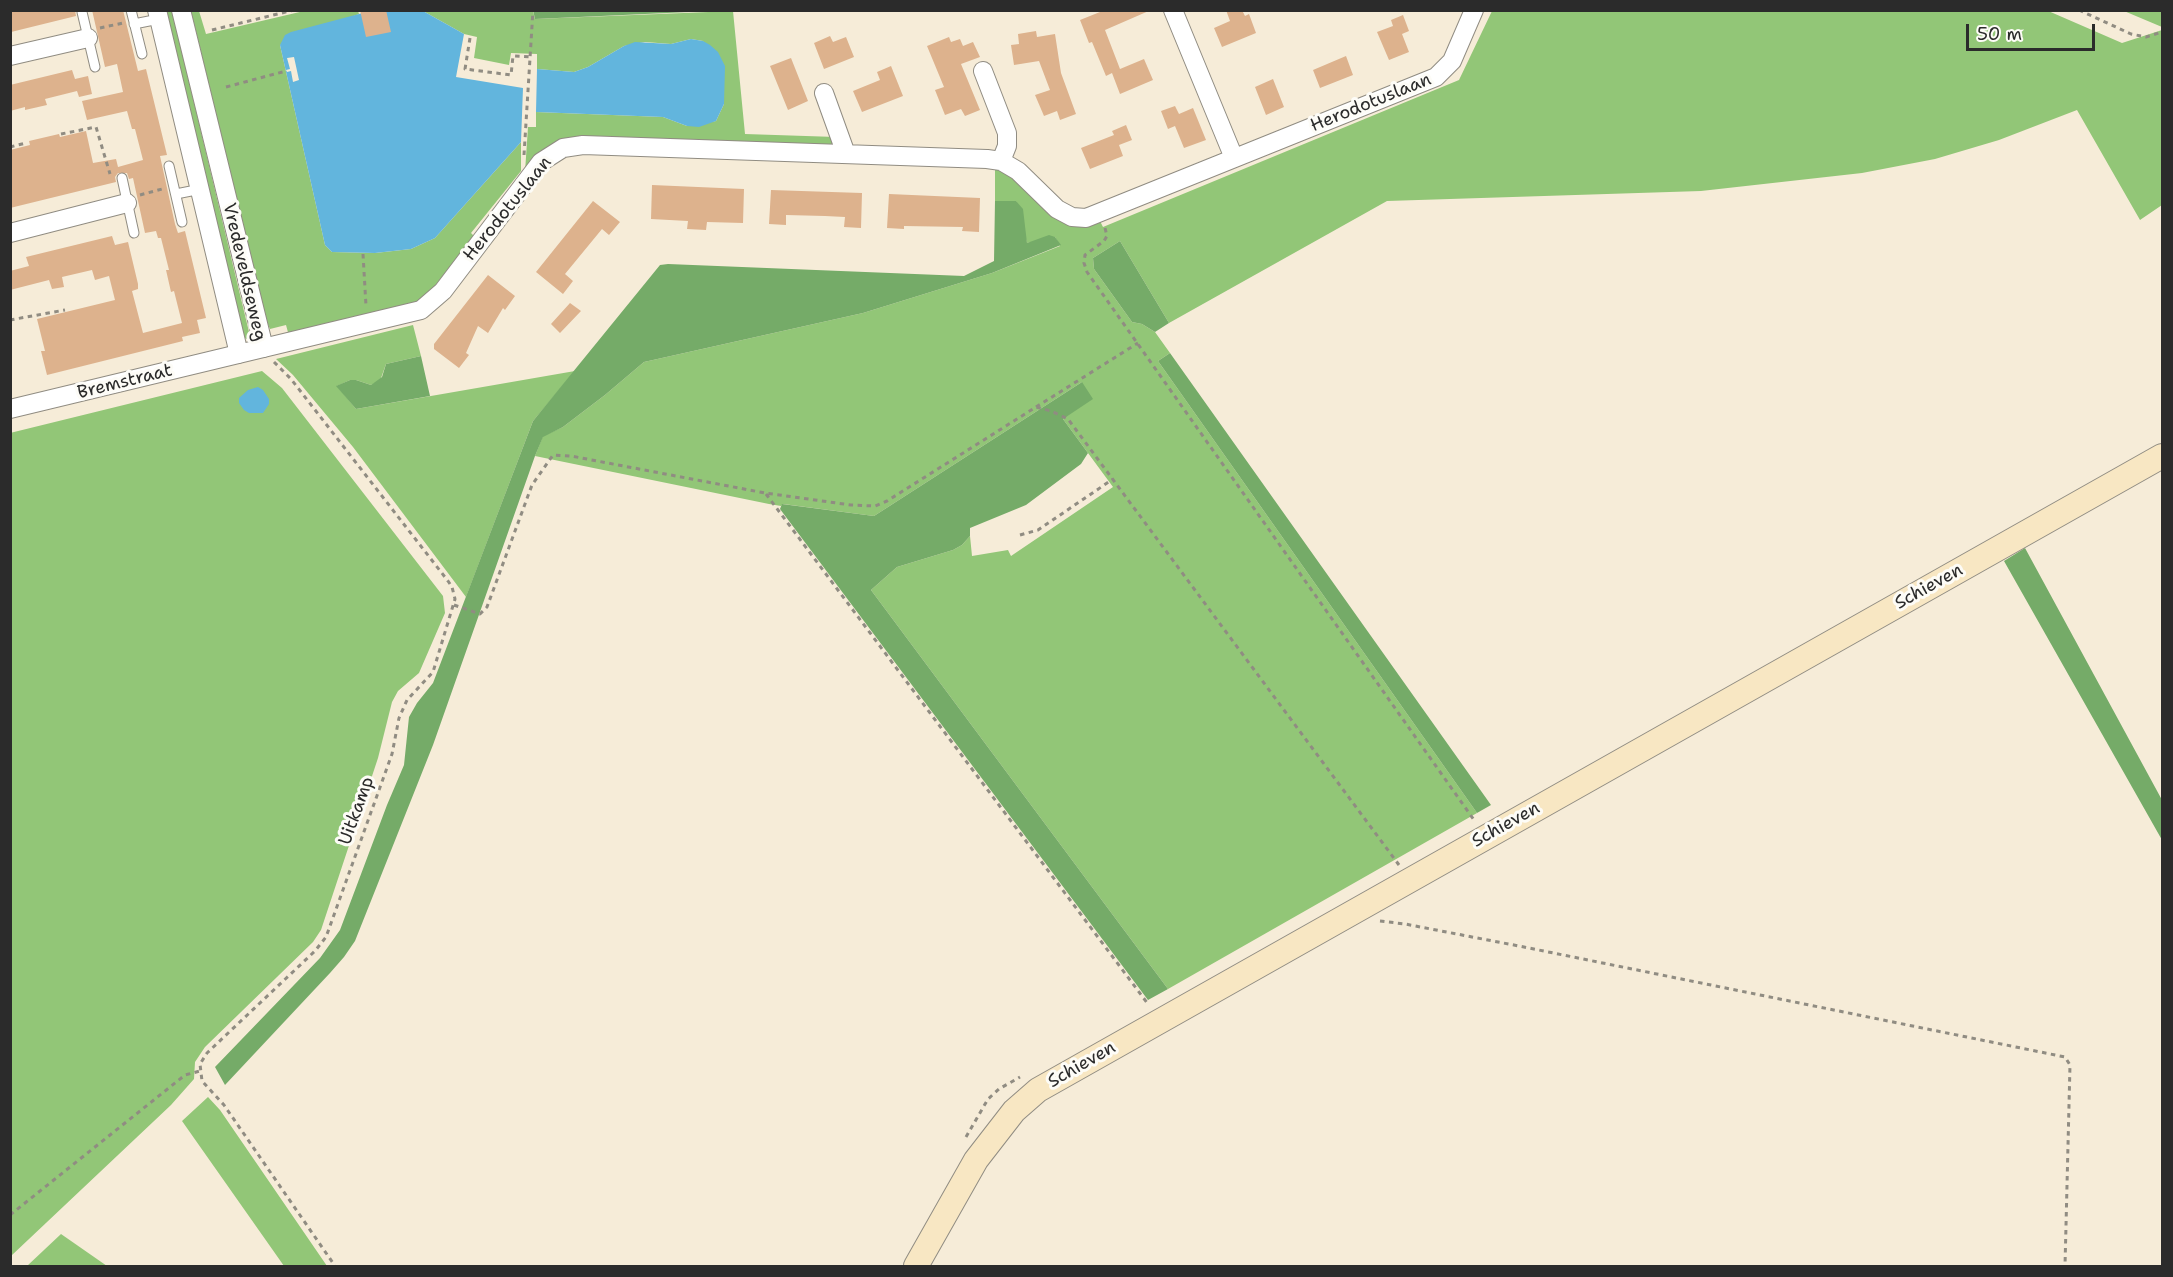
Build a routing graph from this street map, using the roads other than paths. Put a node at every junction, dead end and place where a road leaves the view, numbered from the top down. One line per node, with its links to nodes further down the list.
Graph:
1 (131, 10): 7 (lane)
2 (181, 10): 25 (street, Vredeveldseweg)
3 (1173, 10): 15 (street)
4 (1474, 10): 15 (street, Herodotuslaan)
5 (81, 12): 8 (lane)
6 (158, 15): 7 (lane, Vredeveldseweg); 19 (street, Vredeveldseweg)
7 (134, 22): 9 (lane)
8 (87, 35): 10 (street); 11 (lane)
9 (142, 54)
10 (10, 56)
11 (95, 67)
12 (983, 71): 16 (street)
13 (824, 93): 14 (street)
14 (846, 154): 16 (street, Herodotuslaan); 25 (street, Herodotuslaan)
15 (1234, 158): 16 (street, Herodotuslaan)
16 (1001, 161)
17 (169, 166): 20 (lane)
18 (122, 178): 21 (lane)
19 (201, 189): 20 (lane, Vredeveldseweg); 26 (street, Vredeveldseweg)
20 (175, 190): 22 (lane)
21 (127, 201): 23 (street); 24 (lane)
22 (183, 222)
23 (10, 233)
24 (134, 233)
25 (264, 348): 26 (street, Vredeveldseweg)
26 (239, 354): 27 (street, Bremstraat)
27 (10, 410)
28 (2163, 456): 29 (street, Schieven)
29 (916, 1266)

